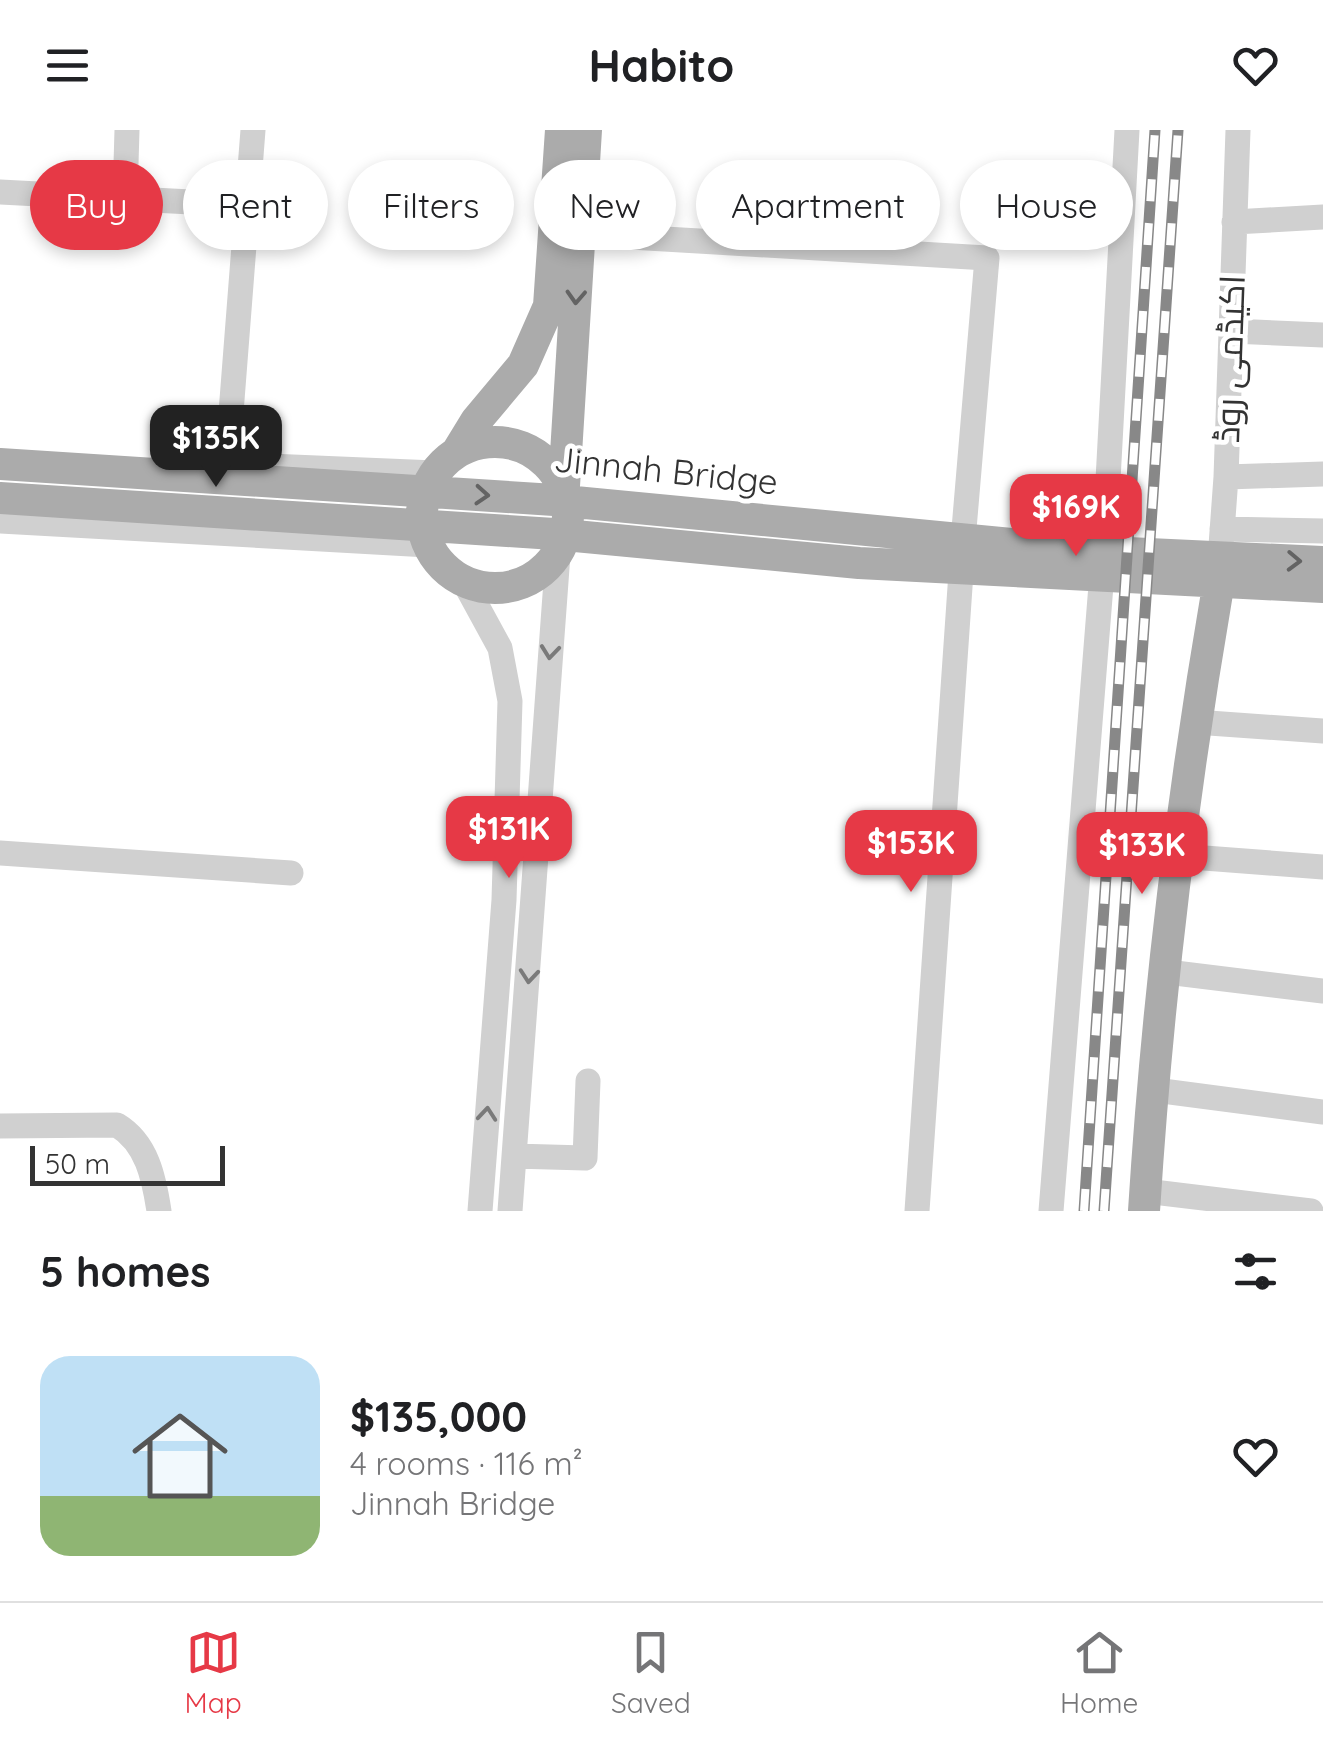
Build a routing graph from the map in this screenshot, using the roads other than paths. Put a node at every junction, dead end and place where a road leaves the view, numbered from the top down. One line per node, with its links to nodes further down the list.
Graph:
1 (127, 130): 7 (street)
2 (253, 130): 8 (street)
3 (561, 130): 20 (main road)
4 (586, 130): 9 (main road)
5 (1127, 130): 31 (street)
6 (1238, 130): 13 (street, اکیڈمی روڈ)
7 (126, 160)
8 (251, 160)
9 (584, 160)
10 (0, 192): 11 (street)
11 (30, 193)
12 (1323, 217): 13 (street)
13 (1234, 222): 17 (street, اکیڈمی روڈ)
14 (676, 240): 29 (street)
15 (244, 250): 22 (street)
16 (578, 250): 25 (main road, one-way to 25)
17 (1231, 331): 18 (street); 24 (street, اکیڈمی روڈ)
18 (1323, 335)
19 (0, 449): 22 (street)
20 (446, 463): 22 (street); 25 (main road); 32 (main road)
21 (0, 464): 34 (main road, Jinnah Bridge, one-way to 34)
22 (227, 464)
23 (1323, 474): 24 (street)
24 (1226, 476): 28 (street, اکیڈمی روڈ)
25 (564, 490): 29 (street); 33 (main road)
26 (0, 498): 37 (main road, Jinnah Bridge)
27 (0, 521): 32 (street)
28 (1222, 528): 30 (street); 39 (street, اکیڈمی روڈ)
29 (964, 529): 31 (street); 36 (street)
30 (1323, 532)
31 (1105, 535): 38 (street)
32 (428, 544): 35 (main road)
33 (559, 551): 35 (main road); 36 (street); 53 (street, one-way to 53)
34 (1323, 562)
35 (464, 582): 58 (street, one-way to 35)
36 (960, 582): 38 (street); 60 (street)
37 (1323, 587)
38 (1110, 588): 39 (street); 61 (street)
39 (1208, 592): 40 (street); 41 (main road)
40 (1323, 598)
41 (1195, 722): 42 (street); 44 (main road)
42 (1323, 731)
43 (0, 853): 46 (street)
44 (1178, 856): 45 (street); 47 (main road)
45 (1323, 867)
46 (291, 873)
47 (1166, 972): 48 (street); 50 (main road)
48 (1323, 991)
49 (588, 1081): 53 (street)
50 (1156, 1090): 51 (street); 54 (main road)
51 (1323, 1112)
52 (0, 1126): 56 (street)
53 (514, 1156): 59 (street)
54 (1145, 1201): 55 (street)
55 (1301, 1210)
56 (160, 1211)
57 (470, 1211): 58 (street)
58 (481, 1211)
59 (510, 1211)
60 (917, 1211)
61 (1051, 1211)

